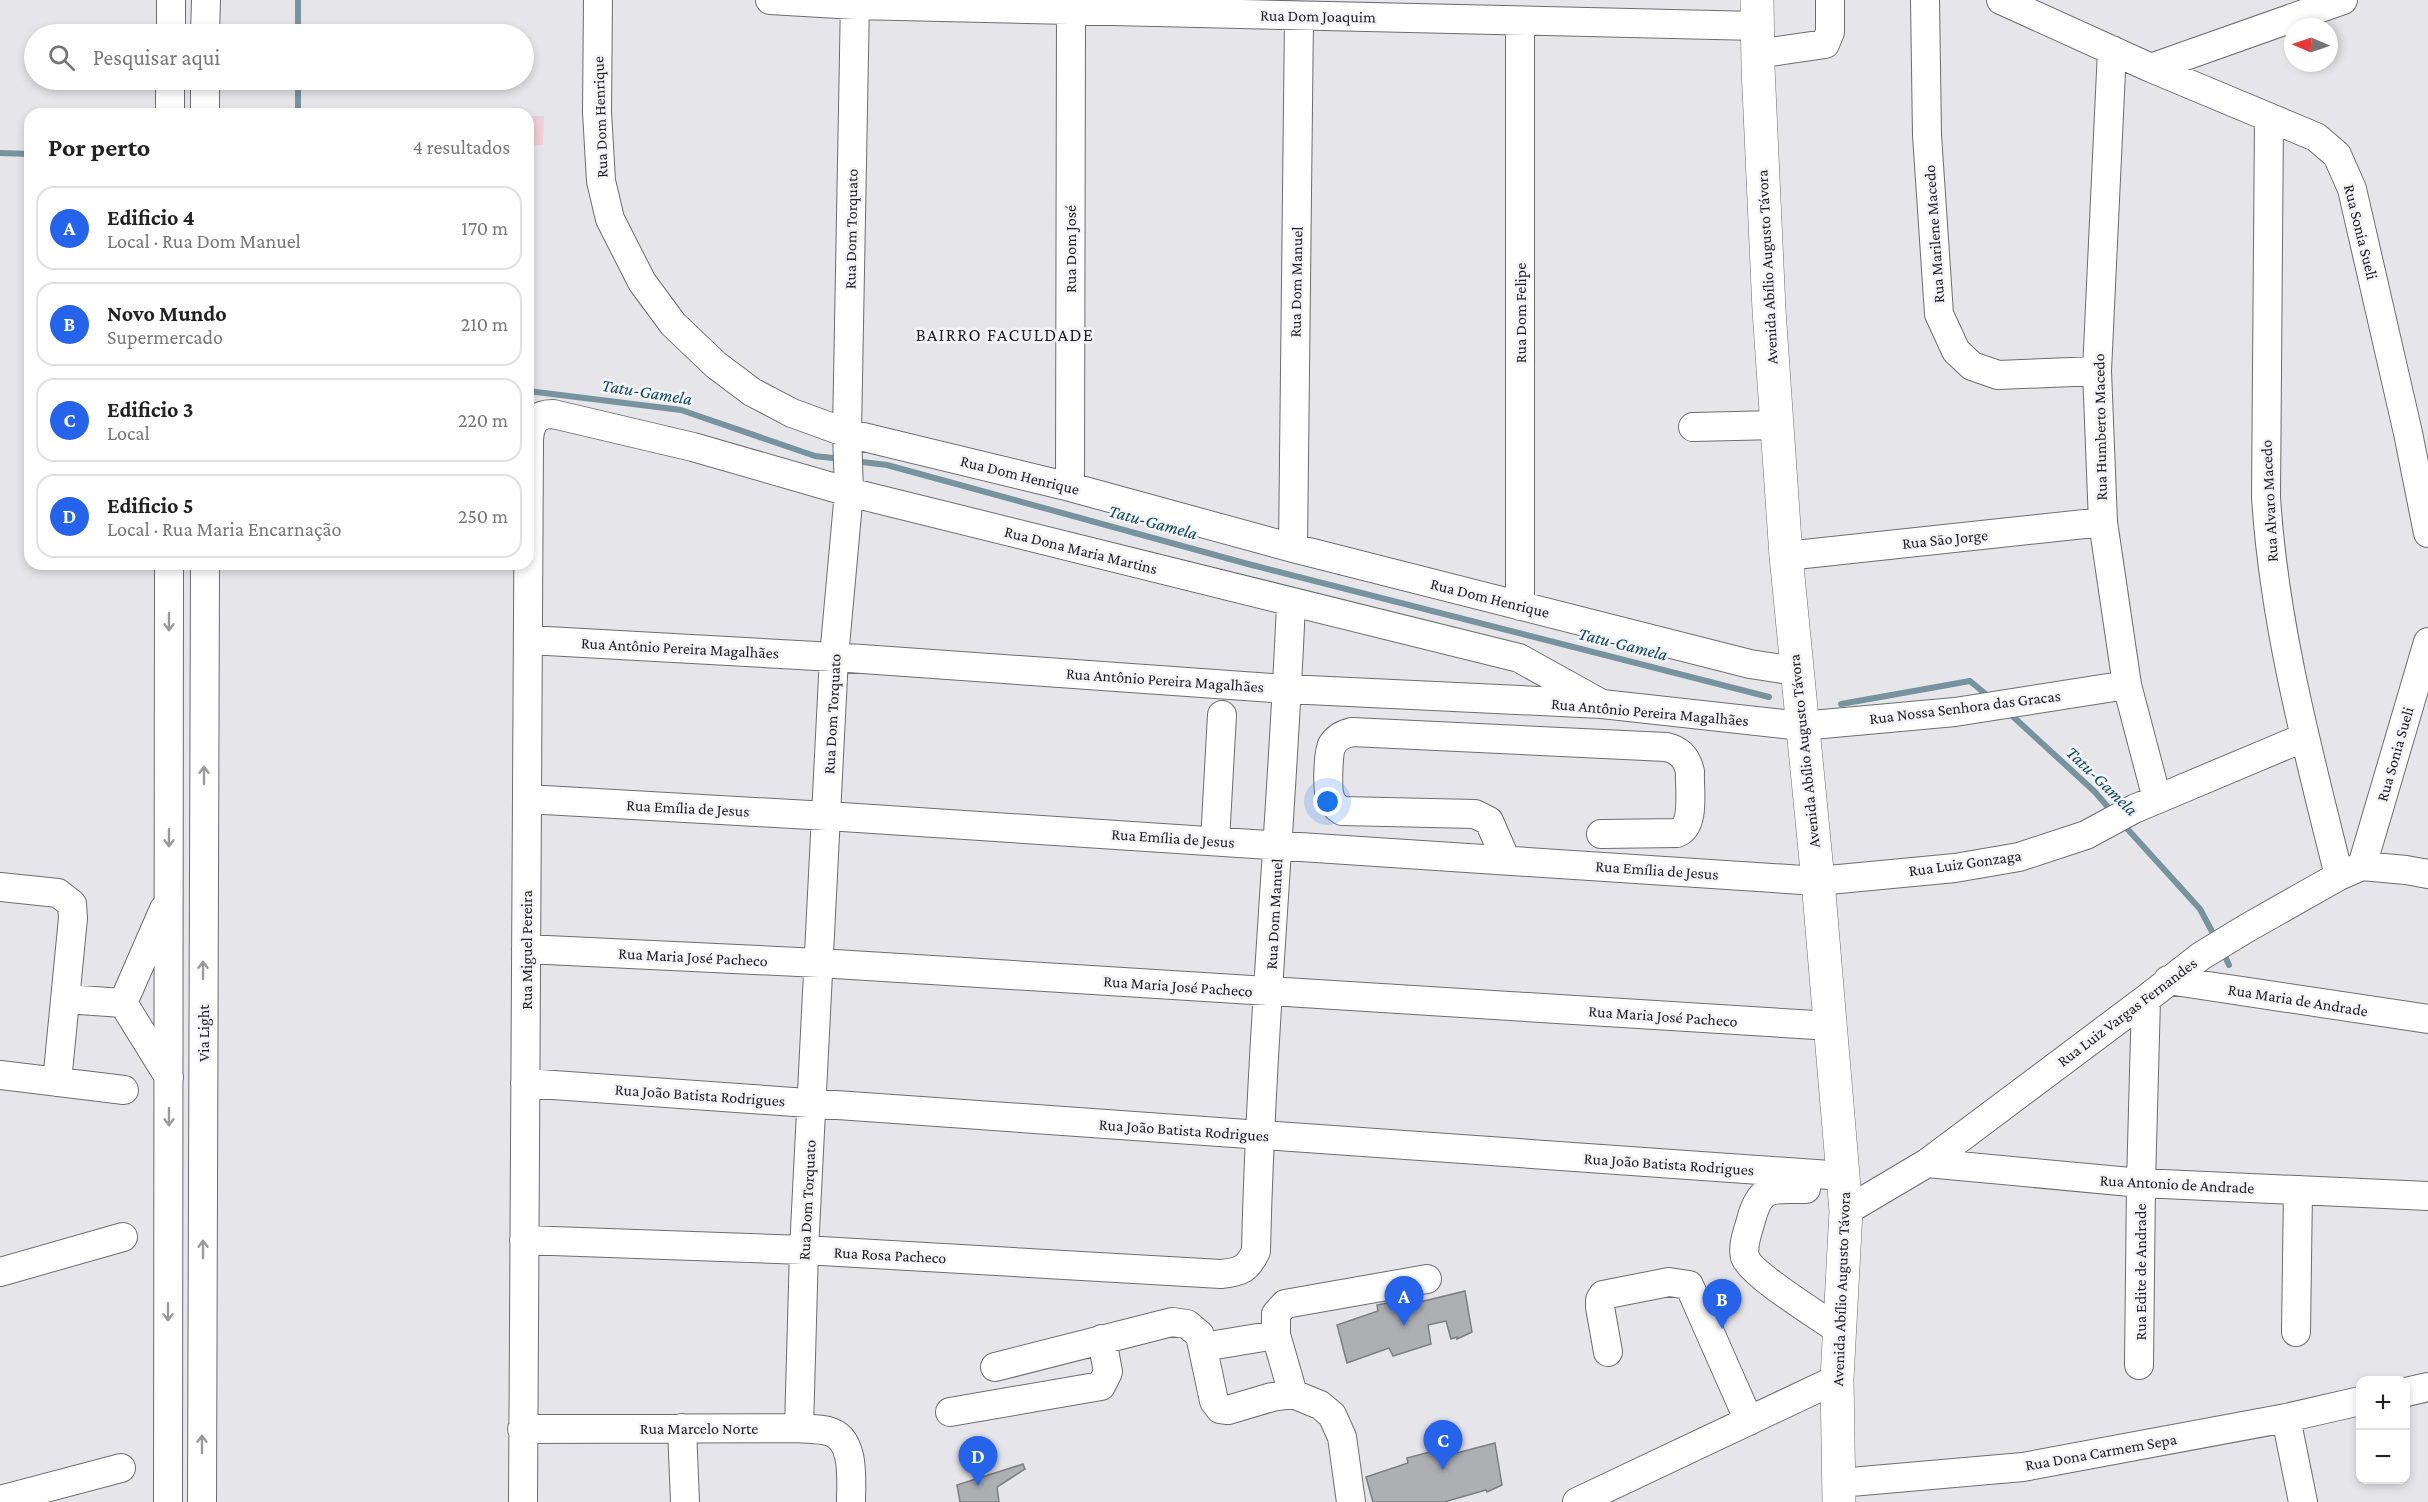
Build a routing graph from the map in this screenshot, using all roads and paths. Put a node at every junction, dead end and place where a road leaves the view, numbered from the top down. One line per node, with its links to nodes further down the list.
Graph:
1 (171, 0): 13 (street)
2 (206, 0): 14 (street)
3 (598, 0): 28 (street, Rua Dom Henrique)
4 (770, 0): 9 (street, Rua Dom Joaquim)
5 (1830, 0): 15 (street, Rua Dom Joaquim)
6 (1925, 0): 23 (street, Rua Marilene Macedo)
7 (2001, 0): 16 (street, Rua Sonia Sueli)
8 (2343, 0): 17 (street)
9 (855, 3): 10 (street, Rua Dom Joaquim); 28 (street, Rua Dom Torquato)
10 (1071, 11): 11 (street, Rua Dom Joaquim); 30 (street, Rua Dom José)
11 (1299, 16): 12 (street, Rua Dom Joaquim); 33 (street, Rua Dom Manuel)
12 (1520, 21): 15 (street, Rua Dom Joaquim); 39 (street, Rua Dom Felipe)
13 (171, 24)
14 (206, 24)
15 (1757, 27): 26 (main road, Avenida Abílio Augusto Távora)
16 (2112, 50): 17 (street, Rua Sonia Sueli); 23 (street, Rua Humberto Macedo)
17 (2151, 68): 22 (street, Rua Sonia Sueli)
18 (170, 90): 20 (street)
19 (205, 90): 21 (street)
20 (170, 108)
21 (205, 108)
22 (2269, 119): 32 (street, Rua Sonia Sueli); 49 (street, Rua Alvaro Macedo)
23 (2097, 371): 31 (street, Rua Humberto Macedo)
24 (553, 414): 25 (street, Rua Miguel Pereira); 29 (street, Rua Dona Maria Martins)
25 (534, 421)
26 (1777, 425): 27 (street); 34 (main road, Avenida Abílio Augusto Távora)
27 (1693, 427)
28 (847, 439): 29 (street, Rua Dom Torquato); 30 (street, Rua Dom Henrique)
29 (848, 483): 38 (street, Rua Dona Maria Martins); 42 (street, Rua Dom Torquato)
30 (1070, 486): 33 (street, Rua Dom Henrique)
31 (2103, 522): 34 (street, Rua Sāo Jorge); 44 (street, Rua Humberto Macedo)
32 (2428, 533)
33 (1293, 548): 39 (street, Rua Dom Henrique)
34 (1786, 556): 43 (main road, Avenida Abílio Augusto Távora)
35 (170, 570): 61 (street, Via Light, one-way to 61)
36 (205, 570): 113 (street, Via Light, one-way to 36)
37 (529, 570): 40 (street, Rua Miguel Pereira)
38 (1291, 603): 45 (street, Rua Dom Manuel); 46 (street, Rua Dona Maria Martins)
39 (1520, 606): 43 (street, Rua Dom Henrique)
40 (529, 640): 42 (street, Rua Antônio Pereira Magalhães); 50 (street, Rua Miguel Pereira)
41 (2428, 642): 57 (street, Rua Sonia Sueli)
42 (834, 657): 45 (street, Rua Antônio Pereira Magalhães); 52 (street, Rua Dom Torquato)
43 (1796, 671): 48 (main road, Avenida Abílio Augusto Távora)
44 (2127, 685): 48 (street, Rua Nossa Senhora das Gracas); 51 (street, Rua Humberto Macedo)
45 (1287, 689): 46 (street, Rua Antônio Pereira Magalhães); 55 (street, Rua Dom Manuel)
46 (1602, 704): 48 (street, Rua Antônio Pereira Magalhães)
47 (1222, 715): 54 (street)
48 (1801, 726): 59 (main road, Avenida Abílio Augusto Távora)
49 (2305, 737): 51 (street, Rua Luiz Gonzaga); 57 (street, Rua Alvaro Macedo)
50 (527, 798): 52 (street, Rua Emília de Jesus); 62 (street, Rua Miguel Pereira)
51 (2145, 804): 59 (street, Rua Luiz Gonzaga)
52 (827, 816): 54 (street, Rua Emília de Jesus); 63 (street, Rua Dom Torquato)
53 (1601, 834): 56 (street)
54 (1215, 841): 55 (street, Rua Emília de Jesus)
55 (1278, 845): 56 (street, Rua Emília de Jesus); 65 (street, Rua Dom Manuel)
56 (1506, 860): 59 (street, Rua Emília de Jesus)
57 (2351, 871): 58 (street); 64 (street, Rua Luiz Vargas Fernandes)
58 (2428, 874)
59 (1818, 881): 70 (main road, Avenida Abílio Augusto Távora)
60 (0, 887): 66 (street)
61 (169, 897): 68 (street); 72 (street, Via Light)
62 (526, 949): 63 (street, Rua Maria José Pacheco); 74 (street, Rua Miguel Pereira)
63 (819, 963): 65 (street, Rua Maria José Pacheco); 76 (street, Rua Dom Torquato)
64 (2168, 980): 67 (street, Rua Luiz Vargas Fernandes); 69 (street, Rua Maria de Andrade)
65 (1269, 992): 70 (street, Rua Maria José Pacheco); 77 (street, Rua Dom Manuel)
66 (65, 999): 68 (street); 73 (street)
67 (2146, 999): 78 (street, Rua Luiz Vargas Fernandes); 79 (street, Rua Edite de Andrade)
68 (123, 1003): 72 (street)
69 (2428, 1019)
70 (1831, 1026): 81 (main road, Avenida Abílio Augusto Távora)
71 (0, 1075): 73 (street)
72 (169, 1077): 112 (street, Via Light, one-way to 112)
73 (57, 1082): 75 (street)
74 (525, 1083): 76 (street, Rua João Batista Rodrigues); 84 (street, Rua Miguel Pereira)
75 (124, 1090)
76 (812, 1103): 77 (street, Rua João Batista Rodrigues); 85 (street, Rua Dom Torquato)
77 (1259, 1136): 81 (street, Rua João Batista Rodrigues); 87 (street, Rua Dom Manuel)
78 (1927, 1163): 79 (street, Rua Antonio de Andrade); 81 (street, Rua Luiz Vargas Fernandes)
79 (2140, 1183): 80 (street, Rua Antonio de Andrade); 95 (street, Rua Edite de Andrade)
80 (2298, 1190): 82 (street, Rua Antonio de Andrade); 90 (street)
81 (1845, 1191): 89 (main road, Avenida Abílio Augusto Távora); 89 (street)
82 (2428, 1196)
83 (123, 1237): 86 (street)
84 (524, 1240): 85 (street, Rua Rosa Pacheco); 107 (street, Rua Miguel Pereira)
85 (804, 1250): 87 (street, Rua Rosa Pacheco); 106 (street, Rua Dom Torquato)
86 (0, 1272)
87 (1221, 1274)
88 (1427, 1279): 91 (street)
89 (1840, 1331): 97 (main road, Avenida Abílio Augusto Távora)
90 (2295, 1332)
91 (1276, 1335): 93 (street); 100 (street)
92 (1102, 1339): 93 (street); 96 (street); 102 (street)
93 (1203, 1347): 100 (street)
94 (1608, 1352): 104 (street)
95 (2139, 1365)
96 (995, 1367)
97 (1837, 1379): 104 (street); 109 (main road, Avenida Abílio Augusto Távora)
98 (2428, 1387): 99 (street)
99 (2410, 1391)
100 (1293, 1395): 117 (street)
101 (2356, 1402): 103 (street, Rua Dona Carmem Sepa)
102 (950, 1412)
103 (2286, 1418): 109 (street, Rua Dona Carmem Sepa); 118 (street)
104 (1749, 1421): 111 (street)
105 (682, 1428): 106 (street, Rua Marcelo Norte); 107 (street, Rua Marcelo Norte); 115 (street)
106 (799, 1428): 116 (street, Rua Marcelo Norte)
107 (522, 1429): 114 (street, Rua Miguel Pereira)
108 (121, 1468): 110 (street)
109 (1839, 1493)
110 (0, 1500)
111 (1582, 1501)
112 (168, 1502)
113 (202, 1502)
114 (523, 1502)
115 (685, 1502)
116 (851, 1502)
117 (1351, 1502)
118 (2303, 1502)

